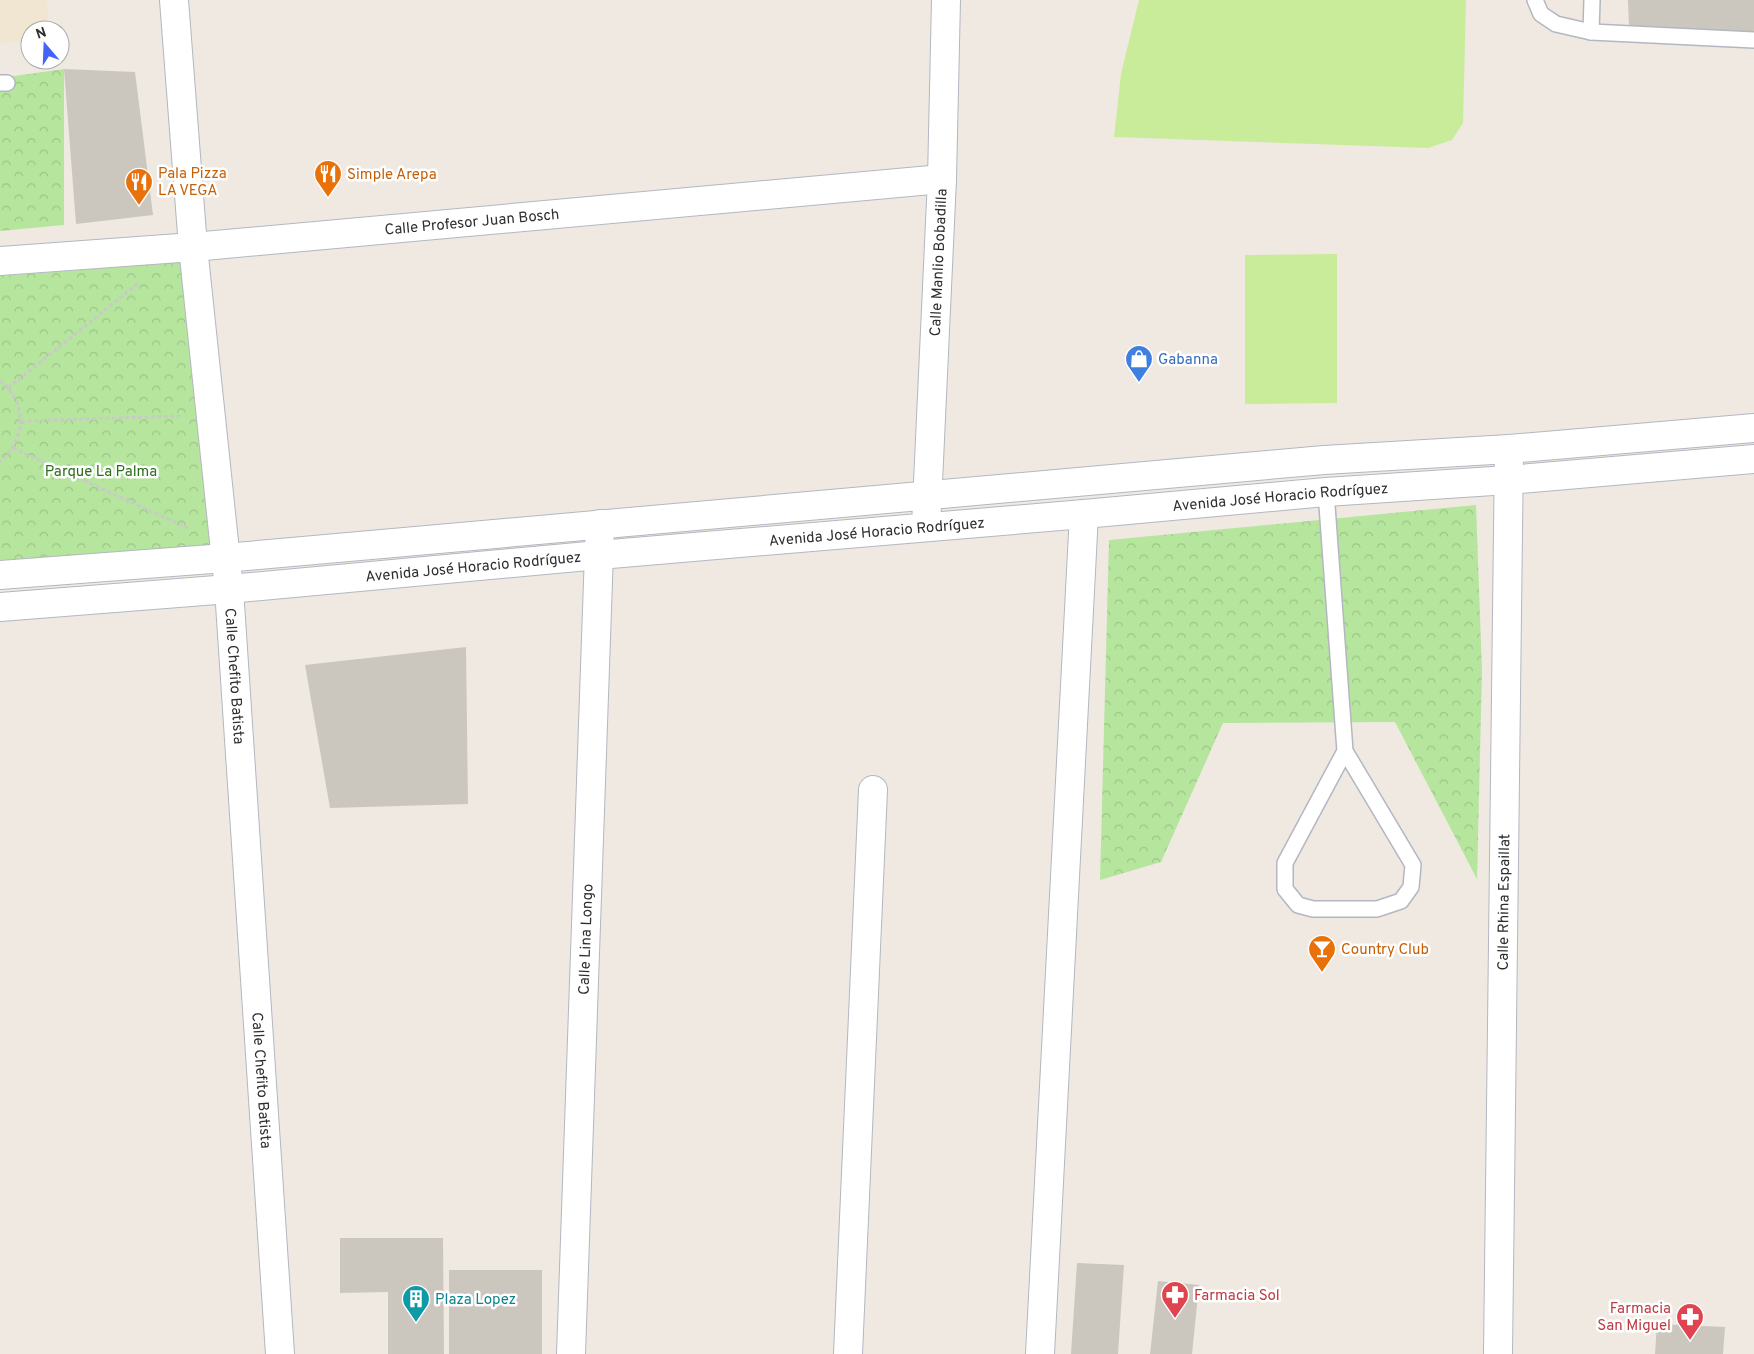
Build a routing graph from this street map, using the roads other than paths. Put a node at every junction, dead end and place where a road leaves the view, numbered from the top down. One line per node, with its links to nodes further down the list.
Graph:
1 (174, 0): 8 (street, Calle Chefito Batista)
2 (946, 0): 7 (street, Calle Manlio Bobadilla)
3 (1535, 0): 5 (lane)
4 (1592, 0): 5 (lane)
5 (1591, 32): 6 (lane)
6 (1754, 40)
7 (942, 179): 8 (street, Calle Profesor Juan Bosch); 15 (street, Calle Manlio Bobadilla)
8 (192, 246): 9 (street, Calle Profesor Juan Bosch); 20 (street, Calle Chefito Batista)
9 (0, 261)
10 (1754, 428): 11 (street, Avenida José Horacio Rodríguez)
11 (1509, 449): 13 (street, Calle Rhina Espaillat); 15 (street, Avenida José Horacio Rodríguez)
12 (1754, 459): 13 (street, Avenida José Horacio Rodríguez)
13 (1508, 480): 14 (street, Avenida José Horacio Rodríguez); 30 (street, Calle Rhina Espaillat)
14 (1326, 492): 16 (street, Avenida José Horacio Rodríguez); 24 (lane)
15 (927, 495): 17 (street, Avenida José Horacio Rodríguez); 18 (street, Calle Manlio Bobadilla)
16 (1084, 514): 18 (street, Avenida José Horacio Rodríguez); 29 (street)
17 (600, 524): 19 (street, Calle Lina Longo); 20 (street, Avenida José Horacio Rodríguez)
18 (926, 526): 19 (street, Avenida José Horacio Rodríguez)
19 (599, 555): 22 (street, Avenida José Horacio Rodríguez); 27 (street, Calle Lina Longo)
20 (225, 558): 21 (street, Avenida José Horacio Rodríguez); 22 (street, Calle Chefito Batista)
21 (0, 575)
22 (229, 590): 23 (street, Avenida José Horacio Rodríguez); 26 (street, Calle Chefito Batista)
23 (0, 607)
24 (1345, 751): 24 (lane)
25 (873, 790): 28 (street)
26 (280, 1354)
27 (571, 1354)
28 (848, 1354)
29 (1040, 1354)
30 (1498, 1354)

